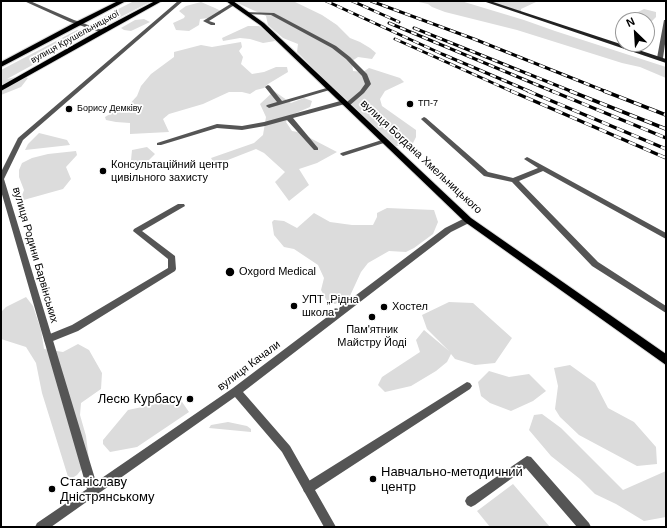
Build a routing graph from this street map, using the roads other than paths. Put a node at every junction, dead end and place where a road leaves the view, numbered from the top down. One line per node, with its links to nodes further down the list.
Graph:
1 (26, 1): 9 (street)
2 (123, 1): 9 (main road, вулиця Крушельницької)
3 (159, 1): 11 (main road, вулиця Крушельницької)
4 (181, 1): 35 (street, вулиця Родини Барвінських)
5 (485, 1): 13 (main road)
6 (231, 3): 7 (main road, вулиця Богдана Хмельницького); 10 (street)
7 (247, 13): 18 (main road, вулиця Богдана Хмельницького); 20 (street)
8 (666, 21): 12 (street)
9 (78, 23): 11 (street); 15 (main road, вулиця Крушельницької)
10 (213, 24)
11 (102, 31): 17 (main road, вулиця Крушельницької)
12 (665, 37): 13 (street)
13 (660, 58): 14 (main road)
14 (666, 61)
15 (1, 65)
16 (268, 87): 19 (street)
17 (1, 89)
18 (330, 89): 19 (street); 20 (main road, вулиця Богдана Хмельницького)
19 (282, 103): 21 (street)
20 (346, 103): 22 (street); 24 (main road, вулиця Богдана Хмельницького)
21 (270, 106)
22 (289, 118): 25 (street); 26 (street)
23 (424, 119): 30 (street)
24 (385, 141): 27 (street); 32 (main road, вулиця Богдана Хмельницького)
25 (159, 144)
26 (316, 149)
27 (344, 154)
28 (527, 159): 29 (street)
29 (543, 168): 30 (street); 33 (street)
30 (514, 180): 34 (street)
31 (181, 206): 35 (street)
32 (468, 220): 36 (main road, вулиця Богдана Хмельницького); 38 (street, вулиця Качали)
33 (666, 236)
34 (666, 310)
35 (48, 339): 40 (street, вулиця Родини Барвінських)
36 (666, 360)
37 (467, 386): 39 (street)
38 (236, 391): 39 (street); 40 (street, вулиця Качали)
39 (308, 488): 43 (street)
40 (93, 491): 42 (street, вулиця Качали)
41 (471, 500): 44 (street)
42 (41, 527)
43 (330, 527)
44 (585, 527)

